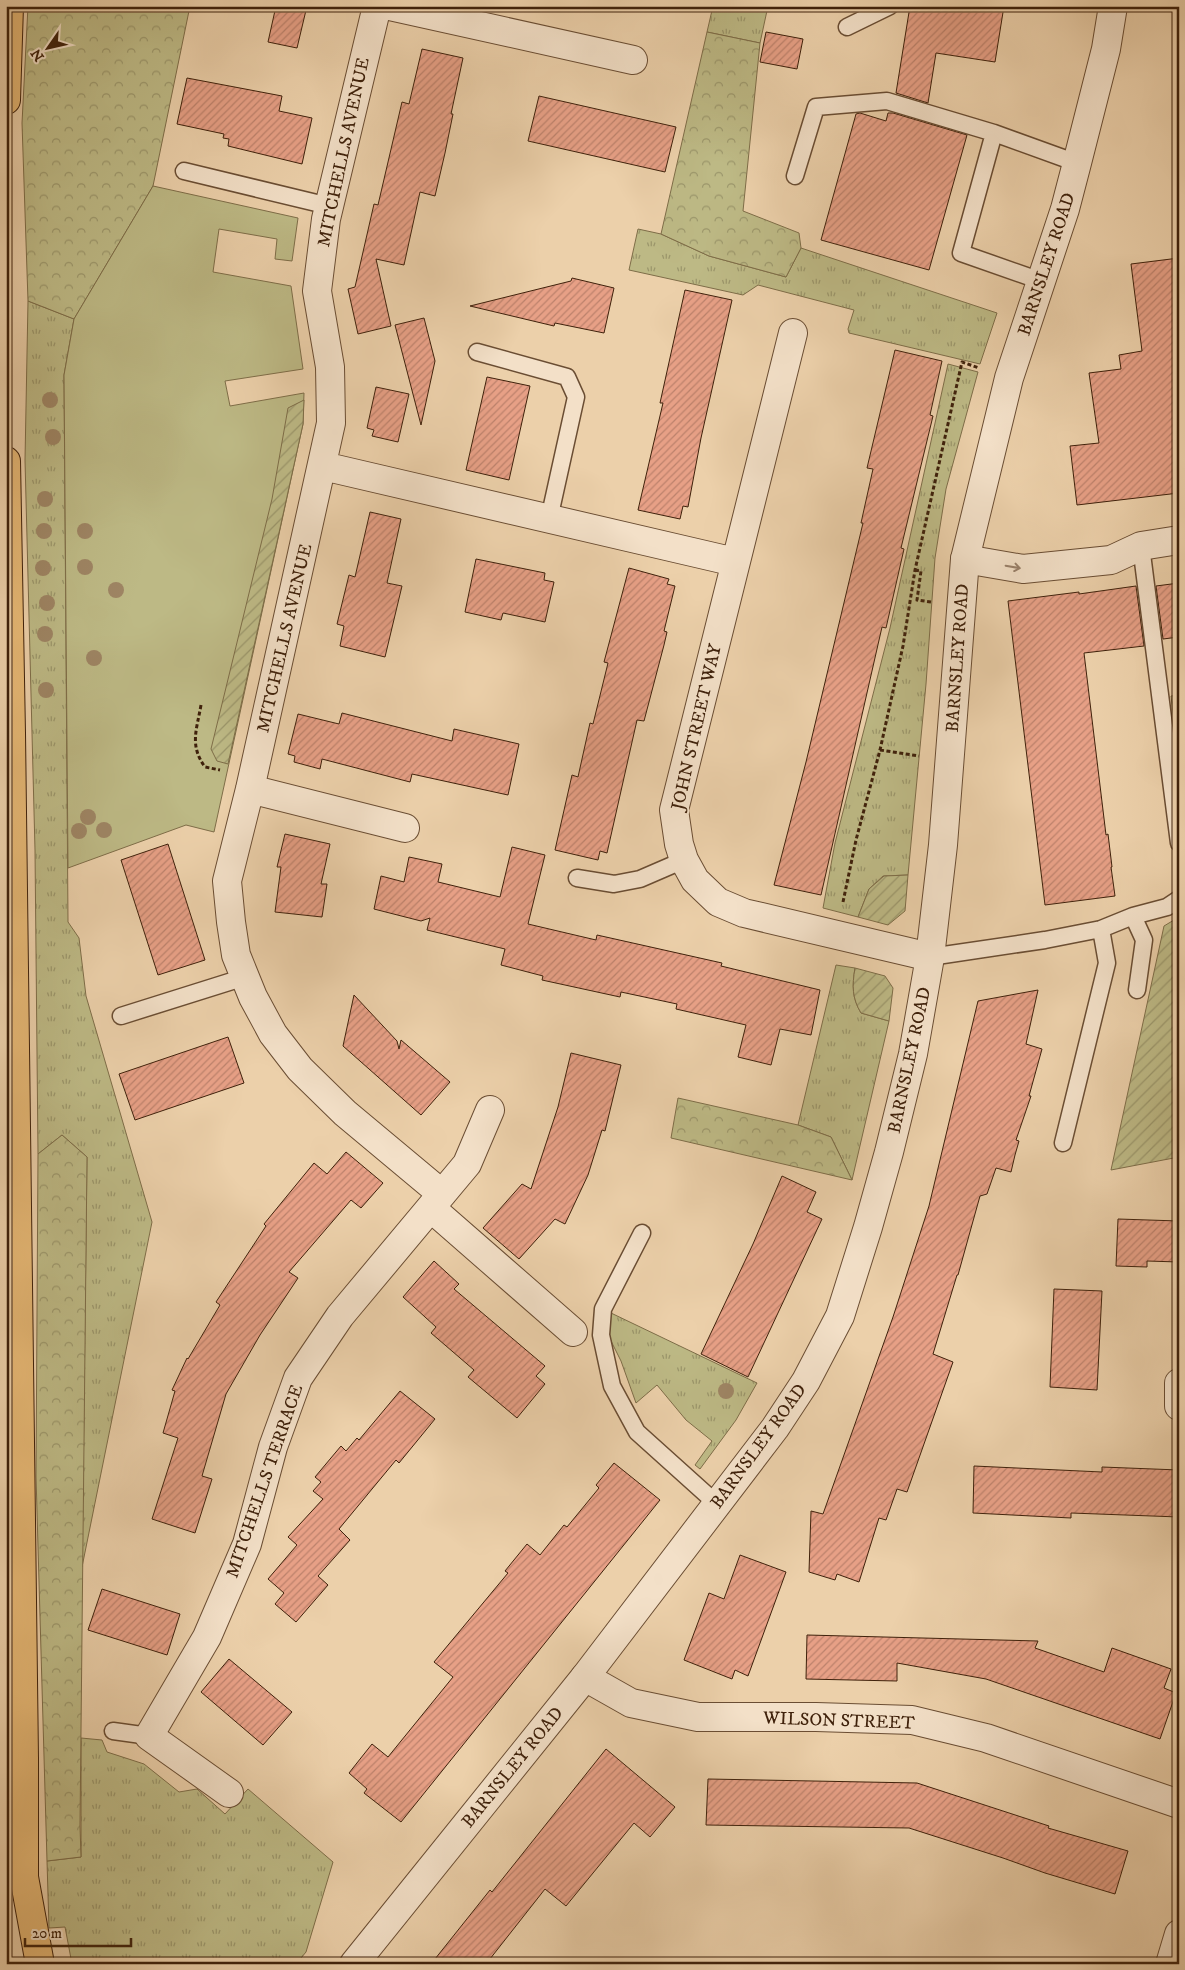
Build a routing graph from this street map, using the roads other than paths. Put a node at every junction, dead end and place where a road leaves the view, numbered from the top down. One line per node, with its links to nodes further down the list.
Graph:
1 (9, 6): 8 (main road)
2 (377, 6): 13 (street, MITCHELLS AVENUE)
3 (390, 6): 7 (street)
4 (890, 6): 6 (lane)
5 (1113, 6): 10 (street, BARNSLEY ROAD)
6 (847, 28)
7 (633, 60)
8 (6, 100)
9 (994, 133): 10 (lane); 12 (lane); 14 (lane)
10 (1077, 163): 14 (street, BARNSLEY ROAD)
11 (184, 171): 13 (lane)
12 (795, 176)
13 (329, 206): 18 (street, MITCHELLS AVENUE)
14 (1041, 281): 22 (street, BARNSLEY ROAD)
15 (793, 333): 23 (street, JOHN STREET WAY)
16 (477, 352): 19 (lane)
17 (6, 461): 49 (main road)
18 (323, 466): 19 (street); 24 (street, MITCHELLS AVENUE)
19 (549, 519): 23 (street)
20 (1179, 540): 21 (street)
21 (1141, 546): 22 (street, one-way to 21); 26 (lane)
22 (965, 559): 32 (street, BARNSLEY ROAD)
23 (735, 562): 27 (street, JOHN STREET WAY)
24 (250, 789): 25 (street); 33 (street, MITCHELLS AVENUE)
25 (404, 828)
26 (1179, 843)
27 (684, 860): 28 (lane); 32 (street, JOHN STREET WAY)
28 (577, 878)
29 (1179, 899): 30 (lane)
30 (1133, 916): 31 (lane); 34 (lane)
31 (1101, 929): 32 (lane); 37 (lane)
32 (930, 956): 43 (street, BARNSLEY ROAD)
33 (245, 977): 35 (lane); 38 (street, MITCHELLS AVENUE)
34 (1137, 990)
35 (121, 1016)
36 (490, 1110): 38 (street, MITCHELLS TERRACE)
37 (1064, 1143)
38 (437, 1201): 40 (street, MITCHELLS AVENUE); 46 (street, MITCHELLS TERRACE)
39 (642, 1233): 43 (lane)
40 (572, 1332)
41 (1179, 1383): 42 (street)
42 (1179, 1406)
43 (717, 1504): 44 (street, BARNSLEY ROAD)
44 (584, 1677): 48 (street, WILSON STREET); 53 (street, BARNSLEY ROAD)
45 (113, 1731): 46 (lane)
46 (149, 1736): 47 (street)
47 (229, 1793)
48 (1179, 1804)
49 (24, 1877): 50 (main road); 52 (main road)
50 (6, 1906)
51 (1179, 1934): 54 (street)
52 (40, 1964)
53 (354, 1964)
54 (1170, 1964)

